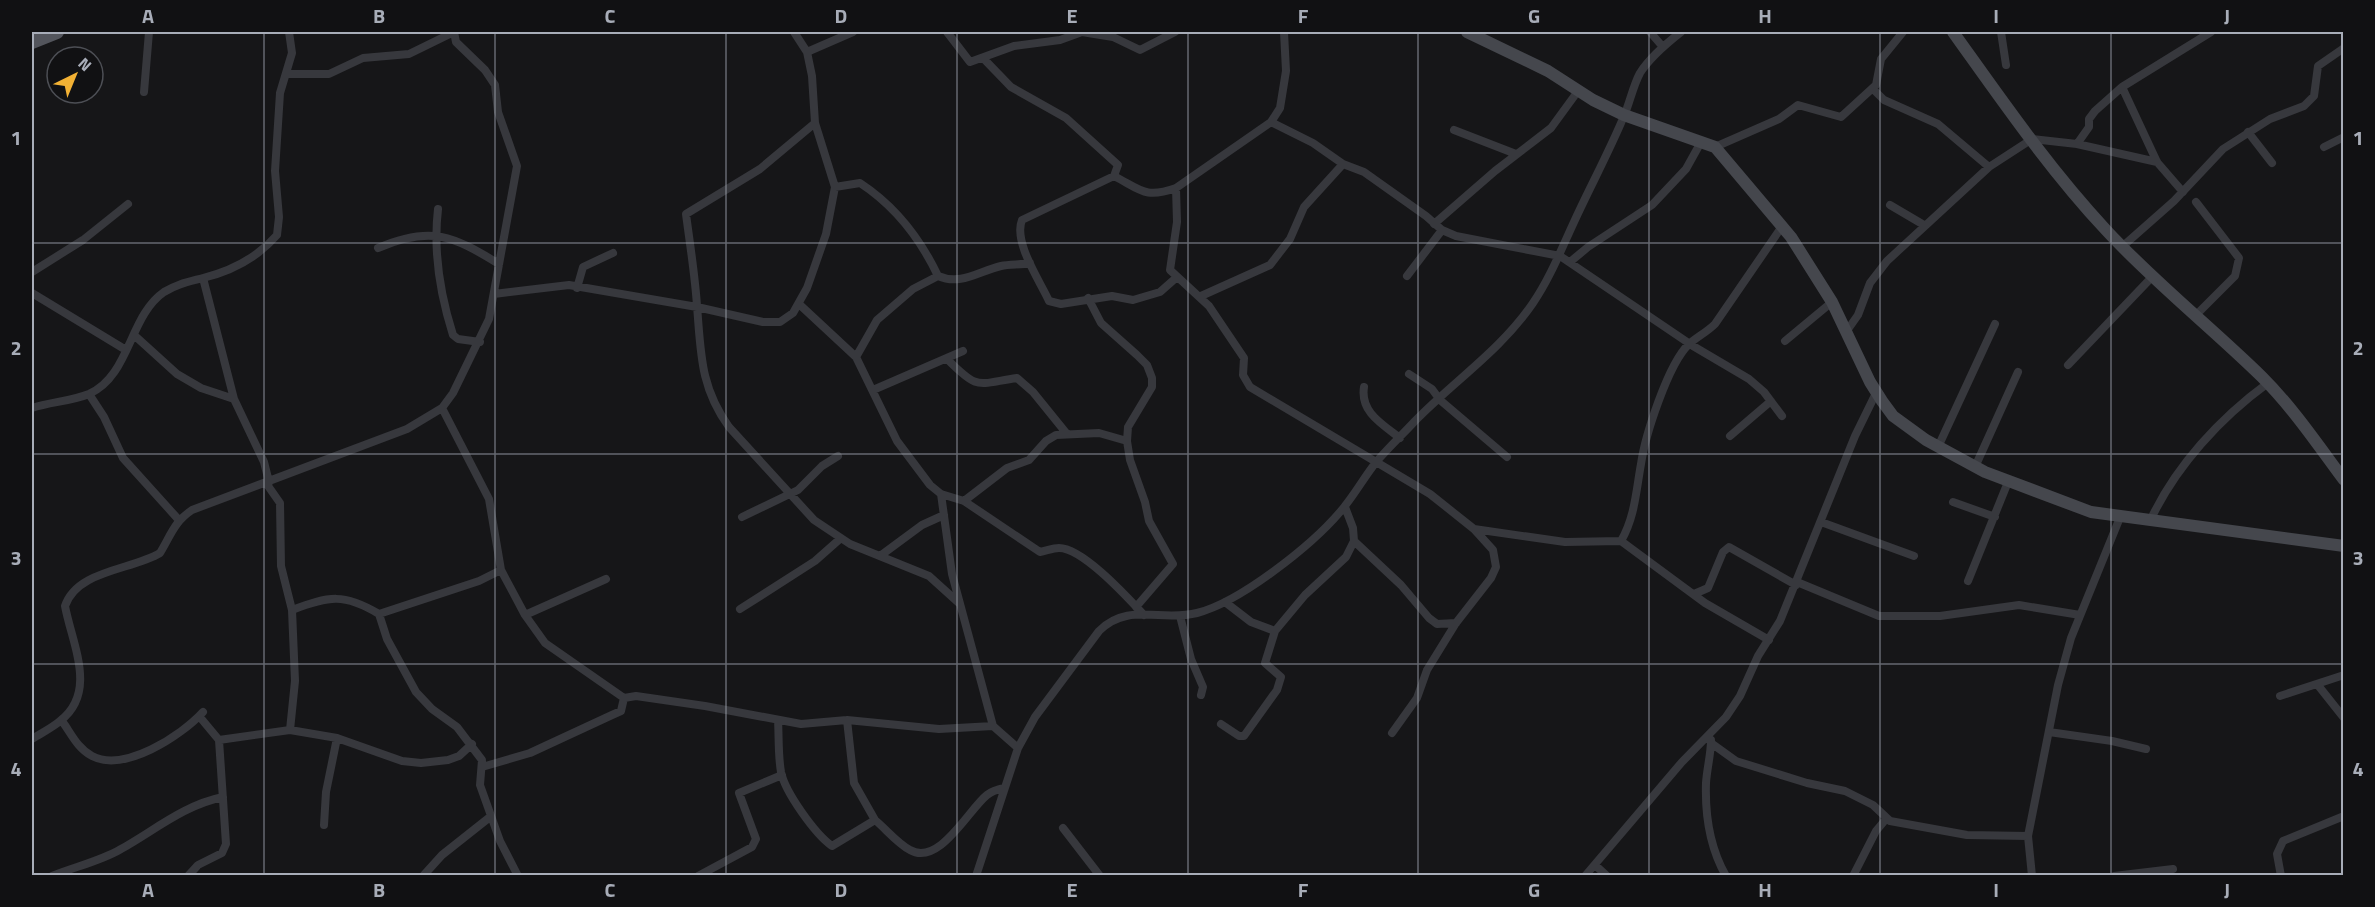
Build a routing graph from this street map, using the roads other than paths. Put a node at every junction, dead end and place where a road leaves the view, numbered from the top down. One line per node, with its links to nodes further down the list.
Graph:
1 (57, 32): 17 (main road)
2 (149, 32): 27 (street)
3 (289, 32): 23 (street)
4 (454, 32): 23 (street); 63 (street)
5 (794, 32): 20 (street)
6 (853, 32): 20 (street)
7 (947, 32): 21 (street)
8 (1175, 32): 21 (street)
9 (1284, 32): 29 (street)
10 (1467, 32): 26 (street)
11 (1650, 32): 18 (street)
12 (1681, 32): 18 (street)
13 (1903, 32): 25 (street)
14 (1953, 32): 34 (street)
15 (2001, 32): 22 (street)
16 (2211, 32): 24 (street)
17 (32, 42)
18 (1663, 47): 28 (street)
19 (2343, 48): 32 (street)
20 (807, 52): 30 (street)
21 (983, 58): 44 (street)
22 (2006, 65)
23 (287, 74): 69 (street)
24 (2122, 87): 36 (street); 40 (street)
25 (1873, 89): 37 (street); 43 (street)
26 (1578, 91): 28 (street); 39 (street)
27 (144, 92)
28 (1624, 115): 35 (street); 60 (street)
29 (1271, 122): 42 (street); 46 (street)
30 (815, 123): 45 (street); 77 (street)
31 (1454, 130): 39 (street)
32 (2248, 132): 41 (street); 47 (street)
33 (2343, 137): 38 (street)
34 (2032, 139): 36 (street); 43 (street); 57 (street)
35 (1701, 142): 37 (street); 61 (street)
36 (2077, 144): 40 (street)
37 (1715, 147): 53 (street)
38 (2324, 147)
39 (1516, 154): 52 (street)
40 (2157, 162): 47 (street)
41 (2272, 163)
42 (1343, 164): 52 (street); 73 (street)
43 (1989, 167): 54 (street)
44 (1114, 176): 46 (street); 62 (street)
45 (835, 187): 65 (street); 76 (street)
46 (1176, 188): 67 (street)
47 (2182, 192): 57 (street)
48 (2196, 202): 78 (street)
49 (128, 204): 64 (street)
50 (1890, 205): 54 (street)
51 (438, 209): 56 (street)
52 (1434, 224): 55 (street)
53 (1783, 225): 75 (street); 84 (street)
54 (1924, 225): 80 (street)
55 (1442, 230): 60 (street); 66 (street)
56 (435, 234): 58 (street); 63 (street); 83 (street)
57 (2123, 246): 68 (street)
58 (378, 248)
59 (613, 253): 70 (street)
60 (1560, 256): 61 (street); 98 (street)
61 (1570, 262): 84 (street)
62 (1030, 263): 65 (street); 74 (street)
63 (500, 264): 72 (street)
64 (32, 272)
65 (938, 276): 87 (street)
66 (1407, 276)
67 (1177, 277): 73 (street); 74 (street)
68 (2152, 277): 78 (street); 89 (street)
69 (203, 278): 81 (street); 97 (street)
70 (577, 288): 72 (street); 77 (street)
71 (32, 293): 85 (street)
72 (495, 294): 83 (street)
73 (1201, 296): 110 (street)
74 (1088, 298): 106 (street)
75 (1832, 302): 80 (street); 82 (street)
76 (799, 304): 77 (street); 87 (street)
77 (697, 307): 116 (street)
78 (2196, 315): 92 (street)
79 (1995, 324): 107 (street)
80 (1846, 332): 95 (street)
81 (134, 335): 85 (street); 97 (street)
82 (1785, 341)
83 (480, 342): 101 (street)
84 (1689, 344): 99 (street); 130 (street)
85 (126, 350): 96 (street)
86 (963, 351): 88 (street)
87 (856, 357): 94 (street)
88 (947, 359): 94 (street); 103 (street)
89 (2068, 364)
90 (2018, 372): 111 (street)
91 (1409, 374): 98 (street)
92 (2268, 383): 112 (street); 125 (street)
93 (1364, 387): 105 (street)
94 (873, 390): 115 (street)
95 (1876, 392): 107 (street); 126 (street)
96 (89, 394): 100 (street); 124 (street)
97 (234, 399): 114 (street)
98 (1440, 400): 105 (street); 109 (street)
99 (1771, 401): 102 (street); 104 (street)
100 (32, 408)
101 (442, 408): 114 (street); 134 (street)
102 (1782, 416)
103 (1067, 434): 106 (street); 117 (street)
104 (1730, 436)
105 (1400, 438): 110 (street)
106 (1127, 441): 141 (street)
107 (1938, 447): 111 (street)
108 (838, 456): 116 (street)
109 (1507, 457)
110 (1377, 461): 119 (street); 127 (street)
111 (1975, 467): 113 (street)
112 (2343, 480)
113 (2008, 482): 121 (street); 123 (street)
114 (267, 483): 124 (street); 143 (street)
115 (941, 494): 117 (street); 120 (street)
116 (790, 495): 122 (street); 128 (street)
117 (964, 501): 141 (street)
118 (1953, 502): 123 (street)
119 (1345, 507): 129 (street); 139 (street)
120 (944, 515): 132 (street); 140 (street)
121 (2121, 515): 125 (street); 147 (street)
122 (742, 517)
123 (1995, 517): 136 (street)
124 (178, 519): 160 (street)
125 (2151, 519): 131 (street)
126 (1821, 522): 133 (street); 137 (street)
127 (1474, 529): 130 (street); 149 (street)
128 (841, 538): 132 (street); 142 (street)
129 (1354, 541): 149 (street); 150 (street)
130 (1621, 541): 138 (street)
131 (2343, 546)
132 (880, 556): 140 (street)
133 (1914, 556)
134 (501, 570): 144 (street); 145 (street)
135 (606, 579): 145 (street)
136 (1968, 581)
137 (1797, 584): 138 (street); 147 (street); 151 (street)
138 (1694, 594): 151 (street)
139 (1225, 602): 148 (street); 150 (street)
140 (960, 604): 162 (street)
141 (1136, 607): 146 (street)
142 (740, 609)
143 (292, 610): 144 (street); 163 (street)
144 (379, 614): 171 (street)
145 (525, 615): 156 (street)
146 (1144, 615): 148 (street); 172 (street)
147 (2080, 615): 165 (street)
148 (1180, 616): 154 (street)
149 (1456, 623): 166 (street)
150 (1275, 631): 161 (street)
151 (1769, 640): 164 (street)
152 (2343, 675): 153 (street)
153 (2317, 684): 155 (street); 157 (street)
154 (1201, 695)
155 (2280, 696)
156 (624, 698): 158 (street); 174 (street)
157 (2343, 718)
158 (778, 720): 159 (street); 175 (street)
159 (847, 720): 162 (street); 181 (street)
160 (62, 721): 168 (street); 169 (street)
161 (1221, 724)
162 (993, 726): 172 (street)
163 (290, 730): 167 (street); 169 (street)
164 (1712, 730): 170 (street); 185 (street)
165 (2049, 732): 173 (street); 184 (street)
166 (1392, 733)
167 (337, 738): 171 (street); 182 (street)
168 (32, 739)
169 (219, 740): 177 (street)
170 (1711, 743): 180 (street); 196 (street)
171 (472, 744): 174 (street)
172 (1018, 748): 176 (street)
173 (2146, 750)
174 (482, 767): 179 (street)
175 (782, 775): 181 (street); 191 (street)
176 (1004, 788): 181 (street); 192 (street)
177 (223, 797): 187 (street); 188 (street)
178 (2343, 816): 200 (street)
179 (490, 817): 189 (street); 190 (street)
180 (1886, 819): 184 (street); 197 (street)
181 (874, 820)
182 (324, 825)
183 (1063, 828): 193 (street)
184 (2028, 836): 198 (street)
185 (1595, 865): 194 (street); 195 (street)
186 (2173, 869): 199 (street)
187 (52, 876)
188 (188, 876)
189 (423, 876)
190 (518, 876)
191 (698, 876)
192 (976, 876)
193 (1100, 876)
194 (1585, 876)
195 (1607, 876)
196 (1726, 876)
197 (1853, 876)
198 (2032, 876)
199 (2114, 876)
200 (2281, 876)

